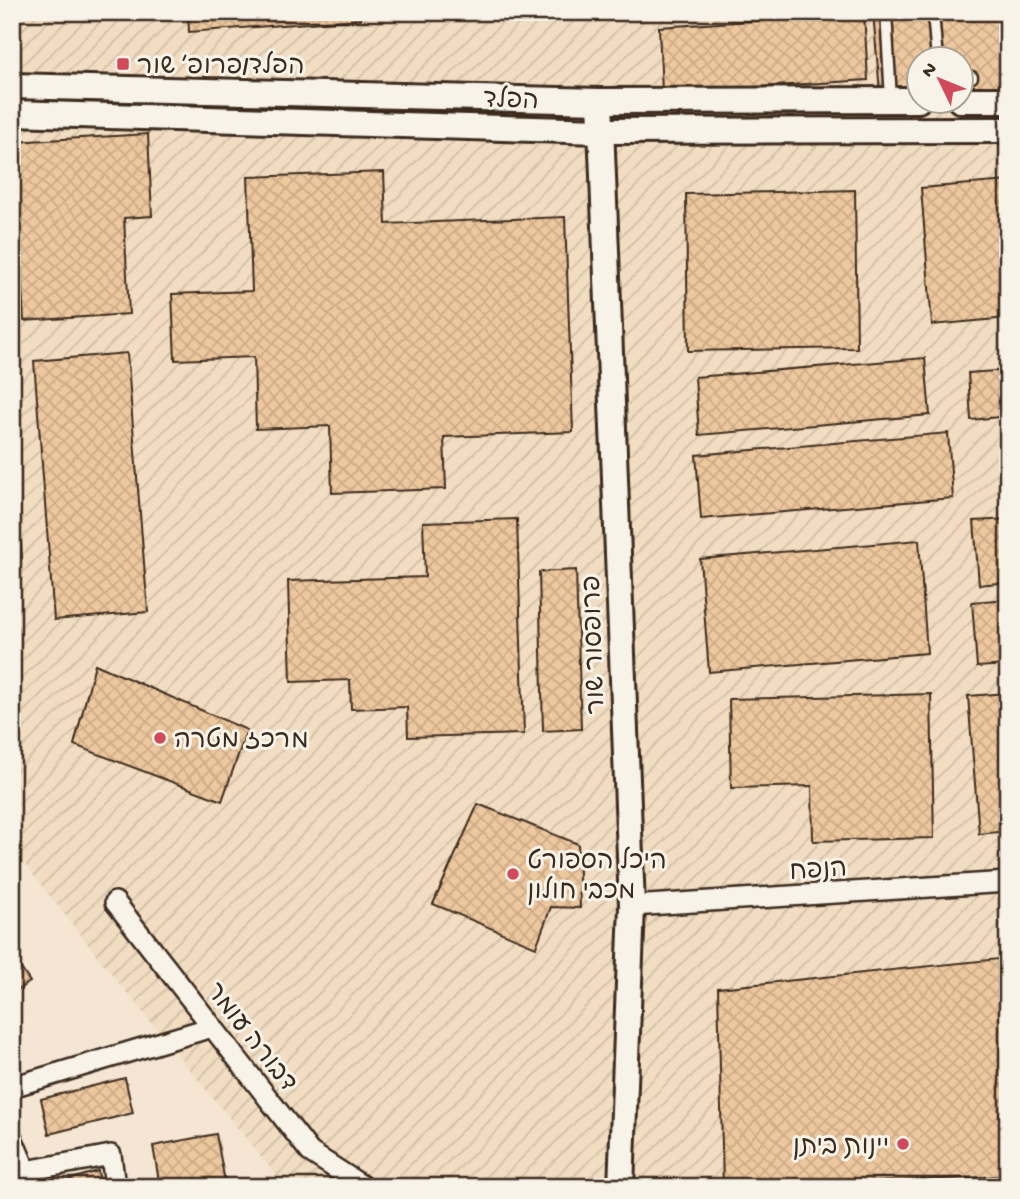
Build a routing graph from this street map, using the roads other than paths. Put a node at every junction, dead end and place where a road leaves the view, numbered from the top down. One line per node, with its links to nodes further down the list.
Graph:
1 (886, 12): 5 (lane)
2 (933, 12): 3 (lane)
3 (936, 46)
4 (12, 86): 9 (street, הפלד)
5 (891, 100): 6 (street, הפלד); 9 (street, הפלד)
6 (904, 100)
7 (974, 100): 8 (street)
8 (1008, 100)
9 (600, 101): 12 (street, פרופסור שור)
10 (12, 113): 12 (street, הפלד)
11 (1008, 130): 12 (street, הפלד)
12 (600, 131): 15 (street, פרופסור שור)
13 (1008, 882): 15 (street, הנפח)
14 (115, 902): 16 (street, דבורה עומר)
15 (632, 906): 22 (street, פרופסור שור)
16 (212, 1027): 17 (street); 21 (street, דבורה עומר)
17 (12, 1087)
18 (12, 1138): 19 (street)
19 (27, 1179): 20 (street)
20 (115, 1187)
21 (364, 1187)
22 (621, 1187)

